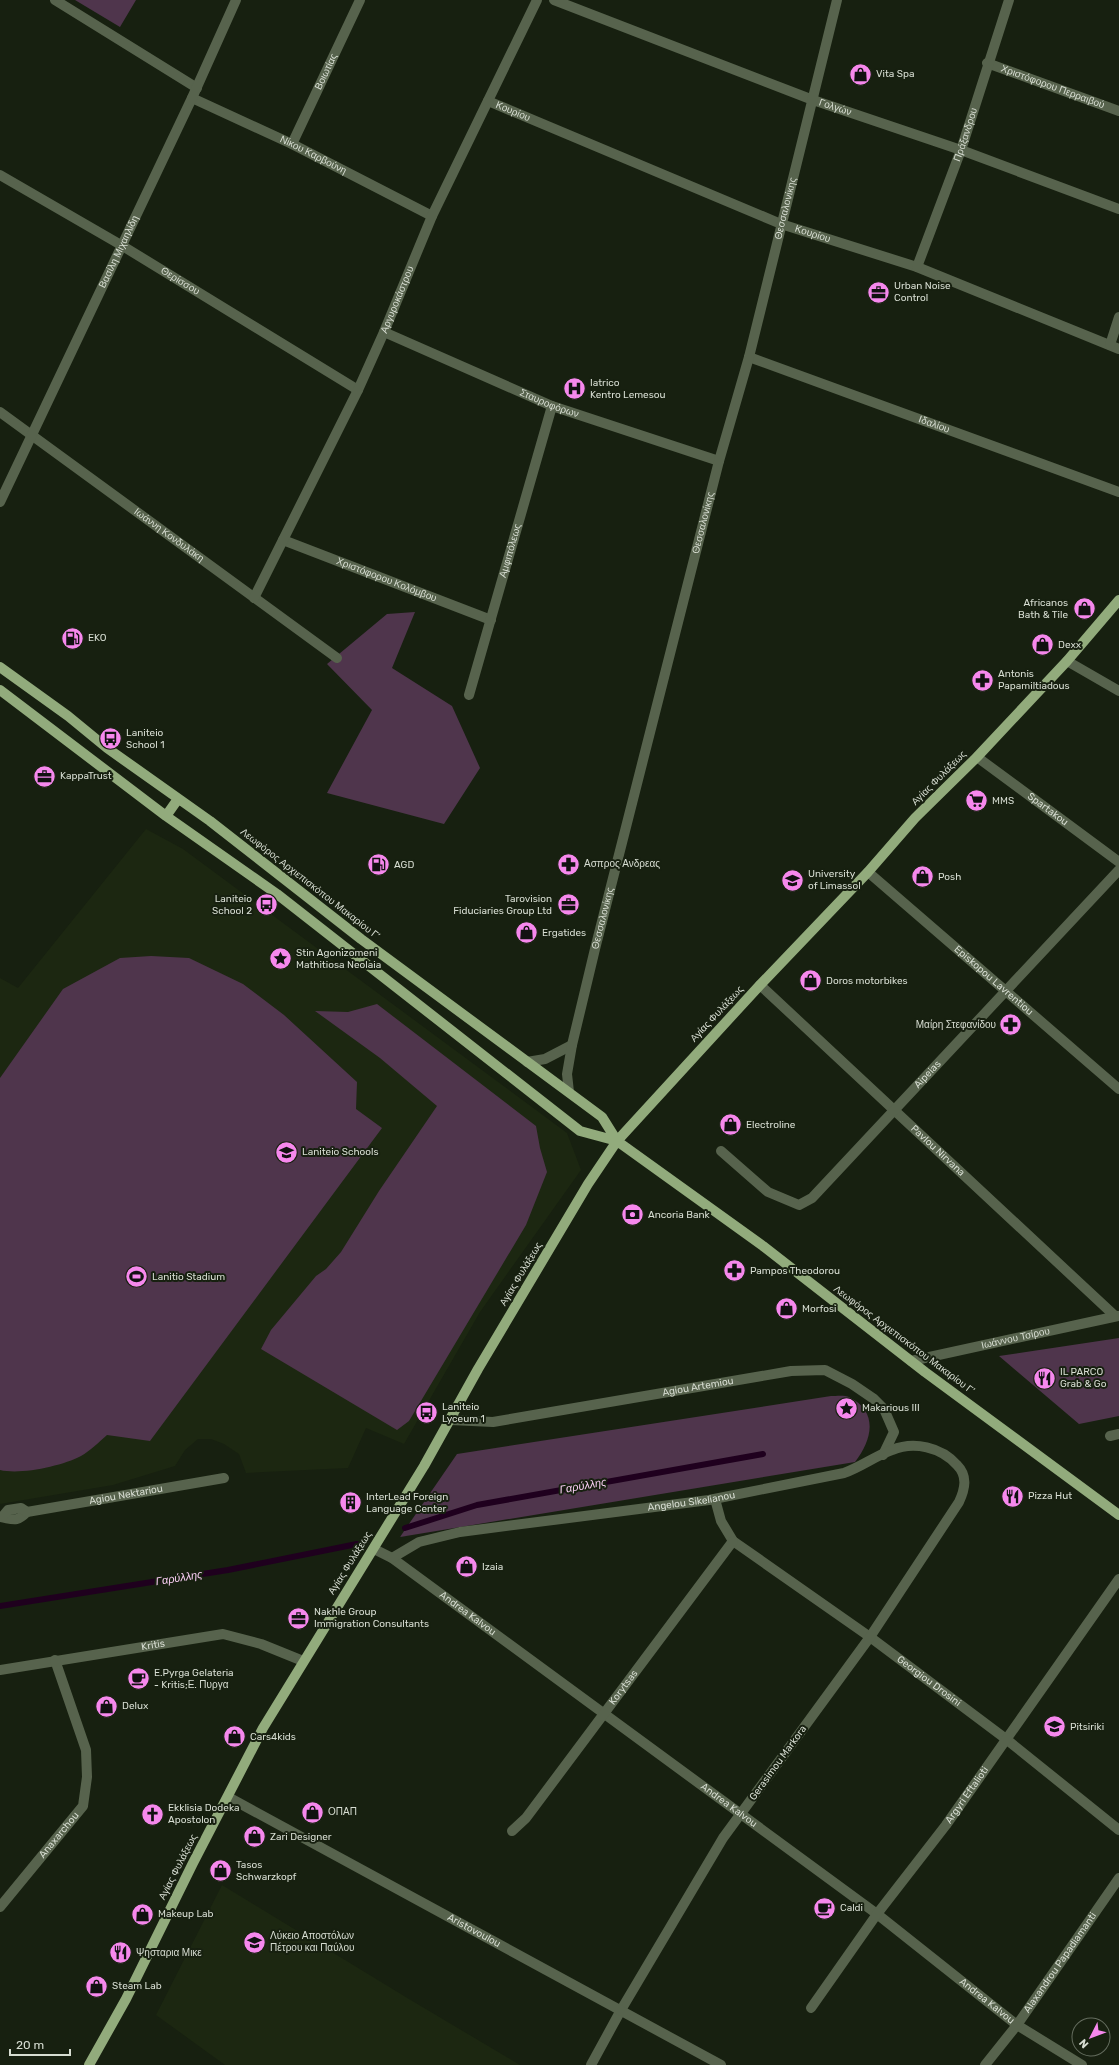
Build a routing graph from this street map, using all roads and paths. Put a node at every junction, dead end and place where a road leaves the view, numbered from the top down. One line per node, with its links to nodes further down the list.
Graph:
1 (55, 0): 9 (street)
2 (236, 0): 9 (street, Βασίλη Μιχαηλίδη)
3 (360, 0): 14 (street, Βοιωτίας)
4 (536, 0): 11 (street, Αργυροκάστρου)
5 (554, 0): 12 (street, Γολγών)
6 (837, 0): 12 (street, Θεσσαλονίκης)
7 (1009, 0): 8 (street, Πράξανδρου)
8 (987, 63): 13 (street, Χριστόφορου Περραιβού); 15 (street, Πράξανδρου)
9 (197, 88): 10 (street, Βασίλη Μιχαηλίδη)
10 (192, 98): 14 (street, Νίκου Καρβούνη); 20 (street, Βασίλη Μιχαηλίδη)
11 (488, 100): 18 (street, Αργυροκάστρου); 19 (street, Κουρίου)
12 (813, 100): 15 (street, Γολγών); 19 (street, Θεσσαλονίκης)
13 (1119, 111)
14 (292, 144): 18 (street, Νίκου Καρβούνη)
15 (961, 150): 17 (street, Γολγών); 21 (street, Πράξανδρου)
16 (0, 175): 20 (street, Θερίσσου)
17 (1119, 209)
18 (432, 216): 23 (street, Αργυροκάστρου)
19 (781, 224): 21 (street, Κουρίου); 25 (street, Θεσσαλονίκης)
20 (121, 245): 26 (street, Θερίσσου); 29 (street, Βασίλη Μιχαηλίδη)
21 (917, 267): 24 (street, Κουρίου)
22 (1119, 317): 24 (street)
23 (384, 332): 26 (street, Αργυροκάστρου); 27 (street, Σταυροφόρων)
24 (1115, 347)
25 (749, 357): 30 (street, Θεσσαλονίκης); 32 (street, Ιδαλίου)
26 (358, 390): 34 (street, Αργυροκάστρου)
27 (552, 406): 30 (street, Σταυροφόρων); 37 (street, Αμφιπόλεως)
28 (0, 412): 29 (street, Ιωάννη Κονδυλάκη)
29 (33, 436): 31 (street, Βασίλη Μιχαηλίδη); 35 (street, Ιωάννη Κονδυλάκη)
30 (719, 461): 52 (street, Θεσσαλονίκης)
31 (4, 482): 33 (street, Βασίλη Μιχαηλίδη)
32 (1119, 492)
33 (0, 502)
34 (284, 540): 35 (street, Αργυροκάστρου); 37 (street, Χριστόφορου Κολόμβου)
35 (254, 598): 38 (street, Ιωάννη Κονδυλάκη)
36 (1119, 600): 39 (main road, Αγίας Φυλάξεως)
37 (490, 620): 43 (street, Αμφιπόλεως)
38 (337, 658)
39 (1067, 661): 42 (street); 44 (main road, Αγίας Φυλάξεως)
40 (0, 667): 45 (main road, Λεωφόρος Αρχιεπισκόπου Μακαρίου Γ’)
41 (0, 690): 46 (main road, Λεωφόρος Αρχιεπισκόπου Μακαρίου Γ’)
42 (1119, 691)
43 (469, 695)
44 (976, 757): 47 (street, Spartakou); 49 (main road, Αγίας Φυλάξεως)
45 (178, 799): 46 (main road); 53 (main road, Λεωφόρος Αρχιεπισκόπου Μακαρίου Γ’)
46 (166, 816): 57 (main road, Λεωφόρος Αρχιεπισκόπου Μακαρίου Γ’)
47 (1119, 862)
48 (1119, 870): 51 (street, Aipeias)
49 (868, 872): 50 (main road, Αγίας Φυλάξεως); 51 (street, Episkopou Lavrentiou)
50 (760, 985): 56 (street, Pavlou Nirvana); 57 (main road, Αγίας Φυλάξεως)
51 (1007, 991): 54 (street, Episkopou Lavrentiou); 56 (street, Aipeias)
52 (572, 1045): 53 (street); 55 (street, Θεσσαλονίκης)
53 (527, 1062): 55 (main road, Λεωφόρος Αρχιεπισκόπου Μακαρίου Γ’)
54 (1119, 1089)
55 (569, 1092): 57 (main road, Λεωφόρος Αρχιεπισκόπου Μακαρίου Γ’)
56 (894, 1110): 58 (street, Aipeias); 59 (street, Pavlou Nirvana)
57 (617, 1141): 60 (main road, Λεωφόρος Αρχιεπισκόπου Μακαρίου Γ’); 61 (main road, Αγίας Φυλάξεως)
58 (722, 1151)
59 (1117, 1316): 60 (street, Ιωάννου Τσίρου)
60 (911, 1361): 66 (main road, Λεωφόρος Αρχιεπισκόπου Μακαρίου Γ’)
61 (451, 1420): 62 (street, Agiou Artemiou); 69 (main road, Αγίας Φυλάξεως)
62 (883, 1455): 64 (street, Angelou Sikelianou); 65 (street, Angelou Sikelianou)
63 (224, 1478): 67 (street, Agiou Nektariou)
64 (965, 1490): 72 (street, Gerasimou Markora)
65 (715, 1499): 68 (street); 70 (street, Angelou Sikelianou)
66 (1119, 1514)
67 (1, 1517)
68 (733, 1541): 72 (street, Georgiou Drosini); 76 (street, Korytsas)
69 (374, 1549): 70 (street, Andrea Kalvou); 74 (main road, Αγίας Φυλάξεως)
70 (392, 1558): 76 (street, Andrea Kalvou)
71 (1119, 1579): 77 (street, Argyri Eftalioti)
72 (870, 1637): 77 (street, Georgiou Drosini); 79 (street, Gerasimou Markora)
73 (55, 1660): 74 (street, Kritis); 75 (street, Kritis); 83 (street, Anaxarchou)
74 (303, 1661): 78 (main road, Αγίας Φυλάξεως)
75 (0, 1670)
76 (603, 1713): 79 (street, Andrea Kalvou); 81 (street, Korytsas)
77 (1006, 1739): 80 (street, Georgiou Drosini); 84 (street, Argyri Eftalioti)
78 (228, 1797): 86 (street, Aristovoulou); 88 (main road, Αγίας Φυλάξεως)
79 (741, 1814): 84 (street, Andrea Kalvou); 86 (street, Gerasimou Markora)
80 (1119, 1830)
81 (512, 1831)
82 (1119, 1878): 87 (street, Alaxandrou Papadiamanti)
83 (0, 1907)
84 (877, 1914): 85 (street, Argyri Eftalioti); 87 (street, Andrea Kalvou)
85 (811, 2008)
86 (621, 2010): 89 (street, Gerasimou Markora); 90 (street, Aristovoulou)
87 (1018, 2024): 91 (street, Alaxandrou Papadiamanti); 92 (street, Andrea Kalvou)
88 (89, 2065)
89 (591, 2065)
90 (721, 2065)
91 (985, 2065)
92 (1082, 2065)

